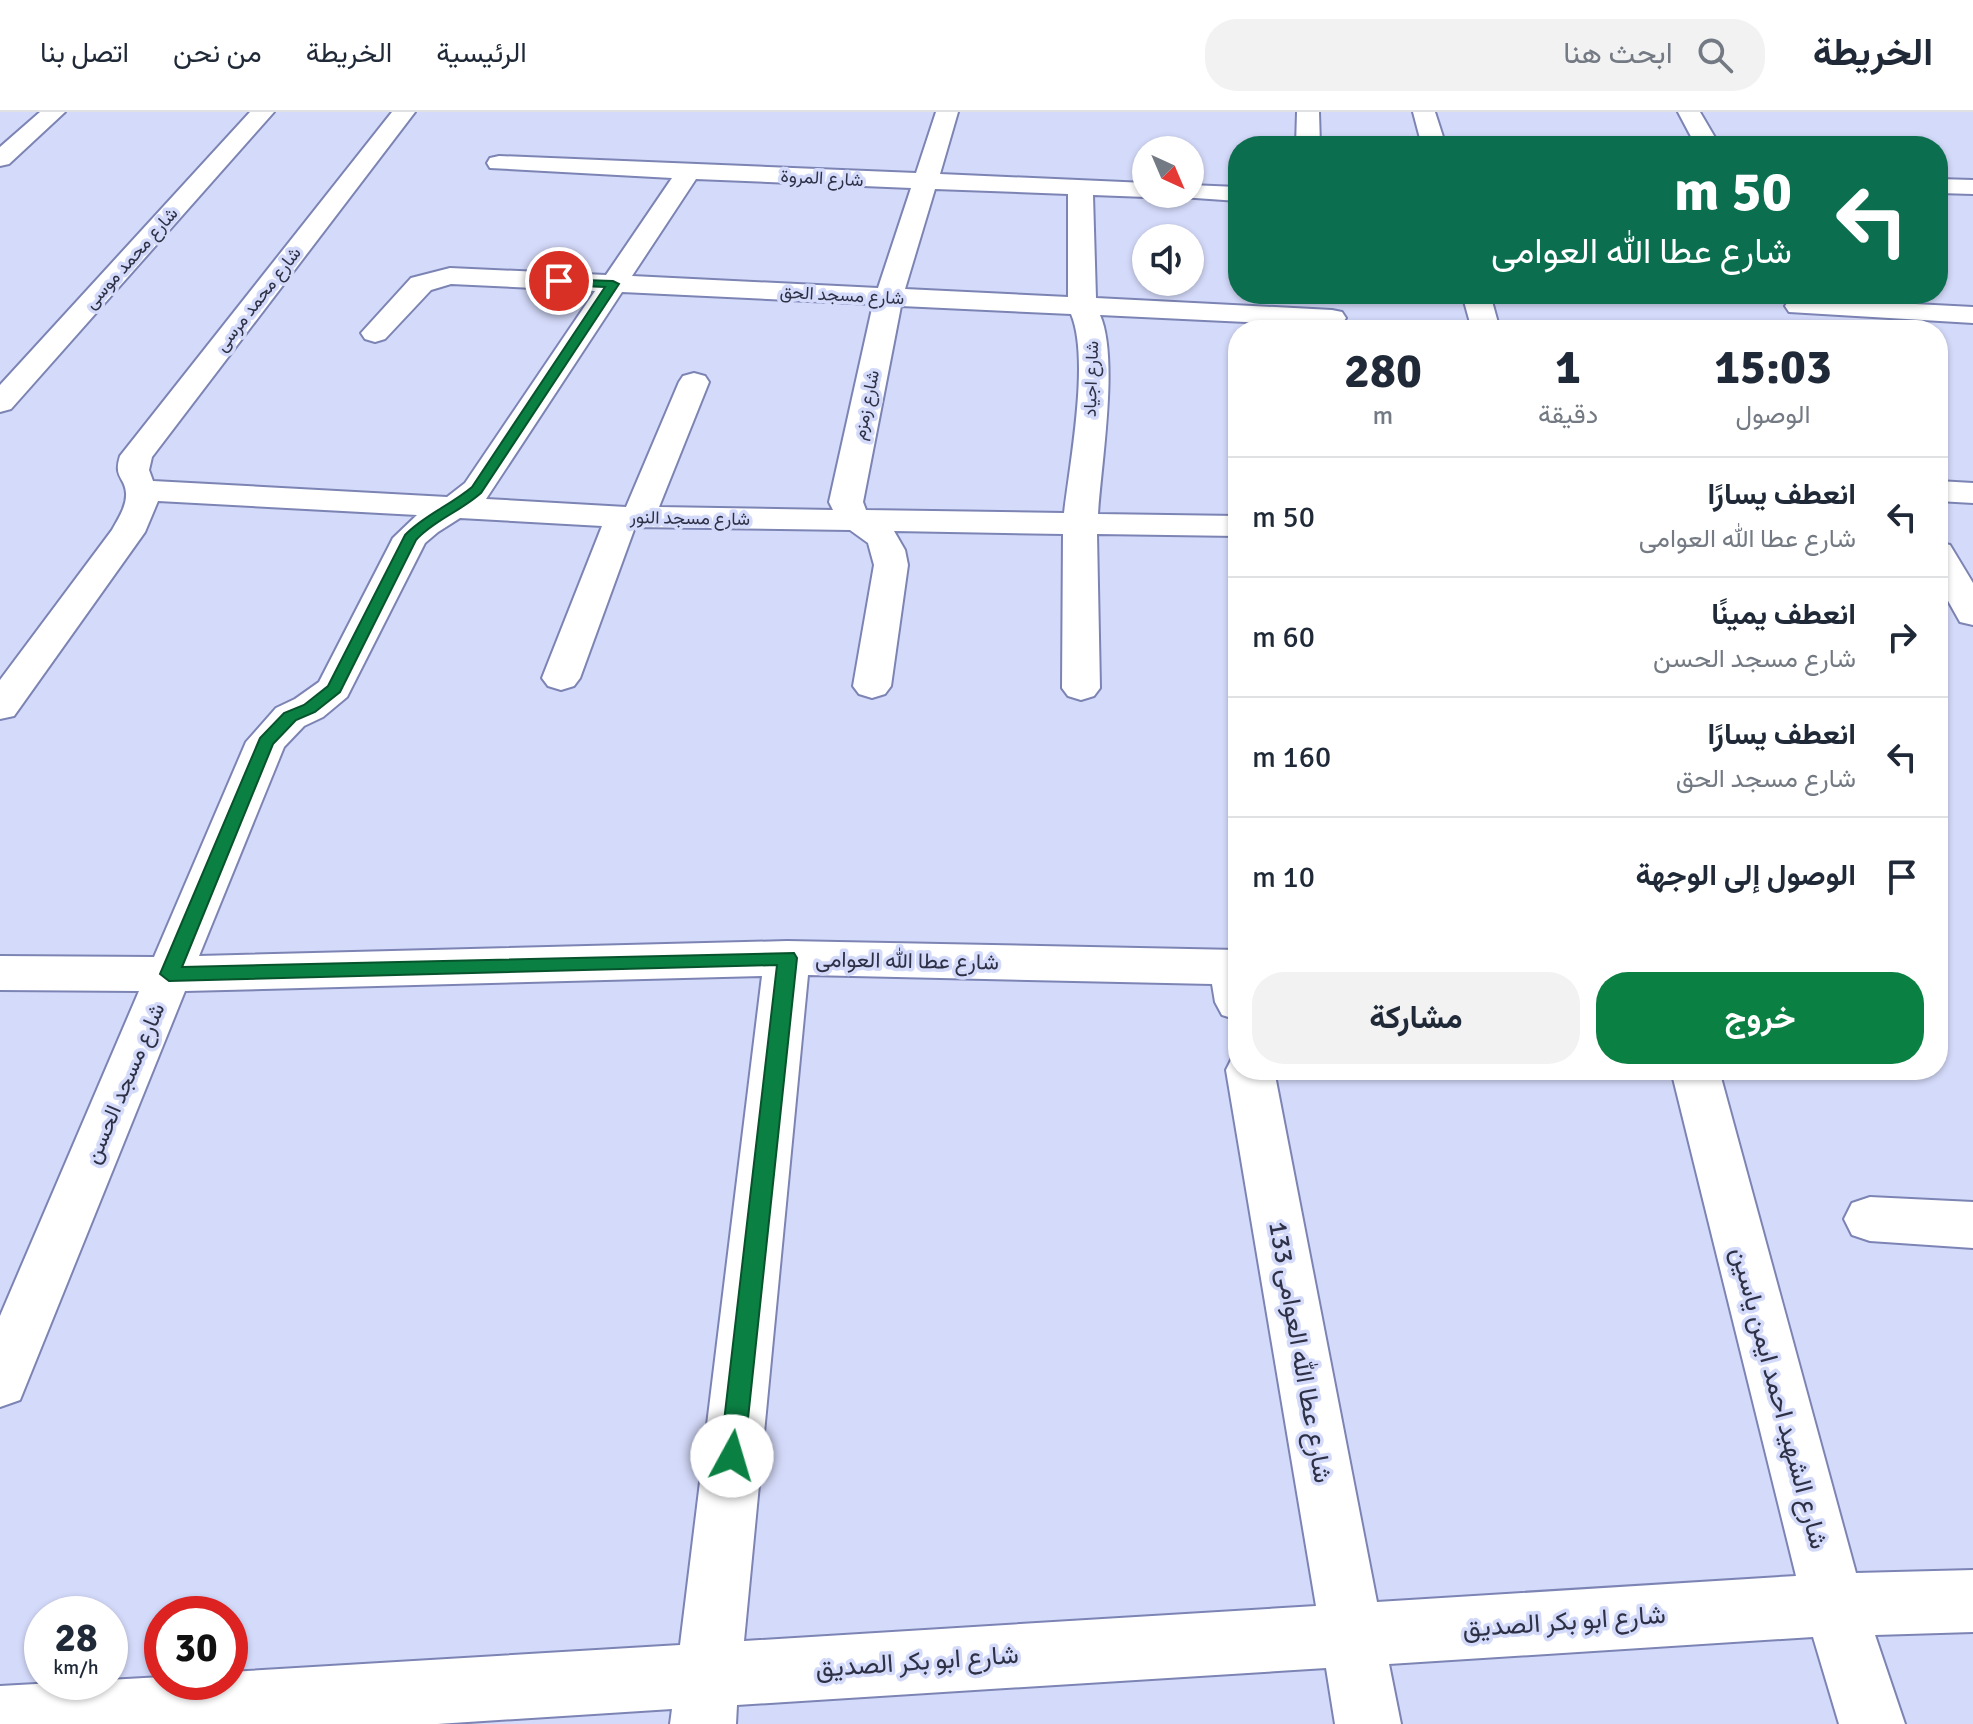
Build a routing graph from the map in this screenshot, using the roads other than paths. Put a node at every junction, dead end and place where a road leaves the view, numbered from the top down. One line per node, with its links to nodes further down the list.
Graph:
1 (54, 112): 11 (street)
2 (263, 112): 29 (street, شارع محمد موسى)
3 (404, 112): 30 (street, شارع محمد مرسى)
4 (947, 112): 14 (street, شارع زمزم)
5 (1308, 112): 8 (street)
6 (1424, 112): 9 (street)
7 (1689, 112): 10 (street)
8 (1308, 136)
9 (1431, 136)
10 (1702, 136)
11 (0, 159)
12 (499, 163): 13 (street, شارع المروة)
13 (688, 172): 14 (street, شارع المروة); 21 (street, شارع مسجد الحسن)
14 (925, 182): 17 (street, شارع المروة); 22 (street, شارع زمزم)
15 (1948, 186): 16 (street)
16 (1973, 187)
17 (1080, 188): 18 (street, شارع المروة); 23 (street, شارع اجياد)
18 (1132, 190)
19 (1204, 193): 20 (street)
20 (1228, 194)
21 (613, 284): 22 (street, شارع مسجد الحق); 27 (street, شارع مسجد الحق); 33 (street, شارع مسجد الحسن)
22 (889, 297): 23 (street, شارع مسجد الحق); 35 (street, شارع زمزم)
23 (1082, 306): 25 (street, شارع مسجد الحق); 36 (street, شارع اجياد)
24 (1801, 310): 26 (street)
25 (1331, 314)
26 (1973, 315)
27 (375, 333)
28 (694, 382): 34 (street)
29 (0, 403)
30 (143, 490): 33 (street, شارع مسجد النور); 43 (street)
31 (1948, 492): 32 (street)
32 (1973, 493)
33 (456, 508): 34 (street, شارع مسجد النور); 46 (street, شارع مسجد الحسن)
34 (630, 517): 35 (street, شارع مسجد النور); 40 (street)
35 (855, 520): 36 (street, شارع مسجد النور); 41 (street)
36 (1080, 523): 37 (street, شارع مسجد النور); 42 (street, شارع اجياد)
37 (1228, 526)
38 (1948, 570): 39 (street)
39 (1973, 614)
40 (561, 678)
41 (872, 686)
42 (1081, 688)
43 (0, 707)
44 (787, 958): 46 (street, شارع عطا الله العوامى); 47 (street, شارع عطا الله العوامى); 56 (street)
45 (0, 973): 46 (street, شارع عطا الله العوامى)
46 (169, 974): 52 (street, شارع مسجد الحسن)
47 (1228, 978)
48 (1252, 1080): 55 (street, شارع عطا الله العوامى 133)
49 (1698, 1080): 54 (street, شارع الشهيد احمد ايمن ياسين)
50 (1870, 1219): 51 (street)
51 (1973, 1225)
52 (0, 1381)
53 (1973, 1601): 54 (street, شارع ابو بكر الصديق)
54 (1834, 1605): 55 (street, شارع ابو بكر الصديق); 60 (street, شارع الشهيد احمد ايمن ياسين)
55 (1352, 1634): 56 (street, شارع ابو بكر الصديق); 59 (street, شارع عطا الله العوامى 133)
56 (705, 1699): 57 (street, شارع ابو بكر الصديق)
57 (142, 1717): 58 (street, شارع ابو بكر الصديق)
58 (0, 1719)
59 (1368, 1724)
60 (1872, 1724)

